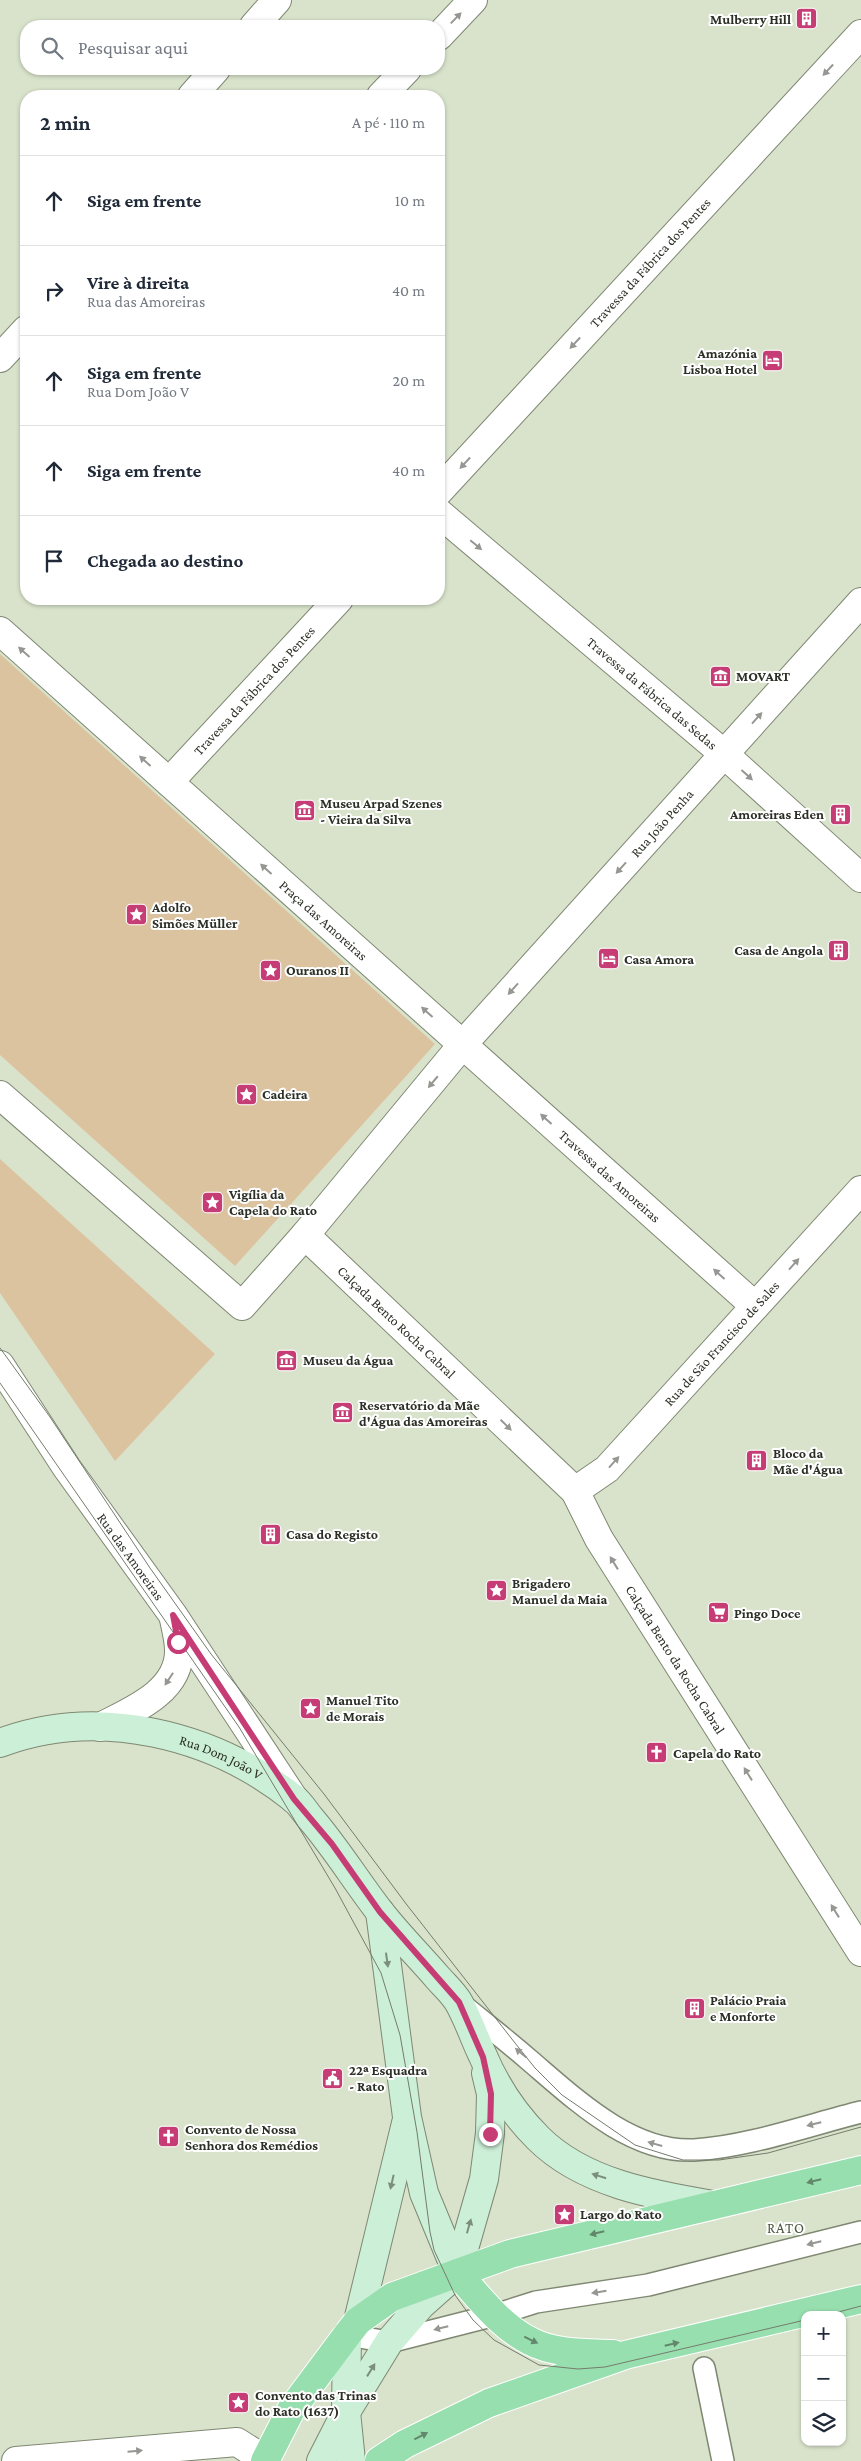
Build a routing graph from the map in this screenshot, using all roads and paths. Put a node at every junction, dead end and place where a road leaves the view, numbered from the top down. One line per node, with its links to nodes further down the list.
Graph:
1 (277, 0): 3 (street)
2 (473, 0): 4 (street, one-way to 2)
3 (259, 20)
4 (445, 30)
5 (861, 34): 12 (street, Travessa da Fábrica dos Pentes, one-way to 12)
6 (211, 75): 8 (street)
7 (401, 75): 9 (street)
8 (197, 90)
9 (387, 90)
10 (20, 336): 11 (street)
11 (0, 358)
12 (445, 485)
13 (445, 518): 17 (street, Travessa da Fábrica das Sedas, one-way to 17)
14 (861, 602): 17 (street, Rua João Penha, one-way to 14)
15 (333, 605): 18 (street, Travessa da Fábrica dos Pentes)
16 (0, 631): 18 (street, Praça das Amoreiras, one-way to 16)
17 (724, 754): 19 (street, Travessa da Fábrica das Sedas, one-way to 19); 20 (street, Rua João Penha, one-way to 20)
18 (169, 782): 20 (street, Praça das Amoreiras, one-way to 18)
19 (861, 878)
20 (463, 1044): 23 (street, one-way to 23); 24 (street, Travessa das Amoreiras, one-way to 20)
21 (0, 1095): 23 (street)
22 (861, 1190): 24 (street, Rua de São Francisco de Sales, one-way to 22)
23 (306, 1235): 26 (street, Calçada Bento Rocha Cabral, one-way to 26)
24 (755, 1306): 26 (street, Rua de São Francisco de Sales, one-way to 24)
25 (0, 1365): 27 (street, Rua das Amoreiras)
26 (575, 1491): 32 (street, Calçada Bento da Rocha Cabral, one-way to 26)
27 (173, 1615): 28 (street, one-way to 28); 30 (street, Rua das Amoreiras)
28 (100, 1727): 29 (main road, Rua Dom João V); 30 (main road, Rua Dom João V)
29 (0, 1743)
30 (294, 1799): 31 (main road, Rua Dom João V)
31 (380, 1912): 33 (main road, Rua Dom João V); 36 (main road, one-way to 36)
32 (861, 1952)
33 (459, 2002): 34 (main road, Rua Dom João V); 35 (lane, one-way to 33)
34 (483, 2057): 38 (main road, one-way to 34); 40 (main road, one-way to 34)
35 (861, 2112)
36 (407, 2117): 40 (main road); 43 (main road, one-way to 43)
37 (861, 2170): 38 (main road, one-way to 38)
38 (712, 2205): 40 (main road, one-way to 40)
39 (861, 2232): 42 (lane, one-way to 42)
40 (457, 2273): 42 (main road); 43 (main road); 44 (main road)
41 (861, 2299): 45 (main road, one-way to 41)
42 (495, 2315): 44 (lane, one-way to 44); 45 (main road, one-way to 45)
43 (353, 2328): 44 (lane); 47 (main road); 49 (main road)
44 (389, 2342): 47 (main road, one-way to 44)
45 (625, 2355): 52 (main road, one-way to 45)
46 (704, 2368): 53 (lane)
47 (346, 2412): 50 (main road); 51 (main road)
48 (16, 2461): 49 (street, one-way to 49)
49 (265, 2461)
50 (321, 2461)
51 (351, 2461)
52 (379, 2461)
53 (724, 2461)

